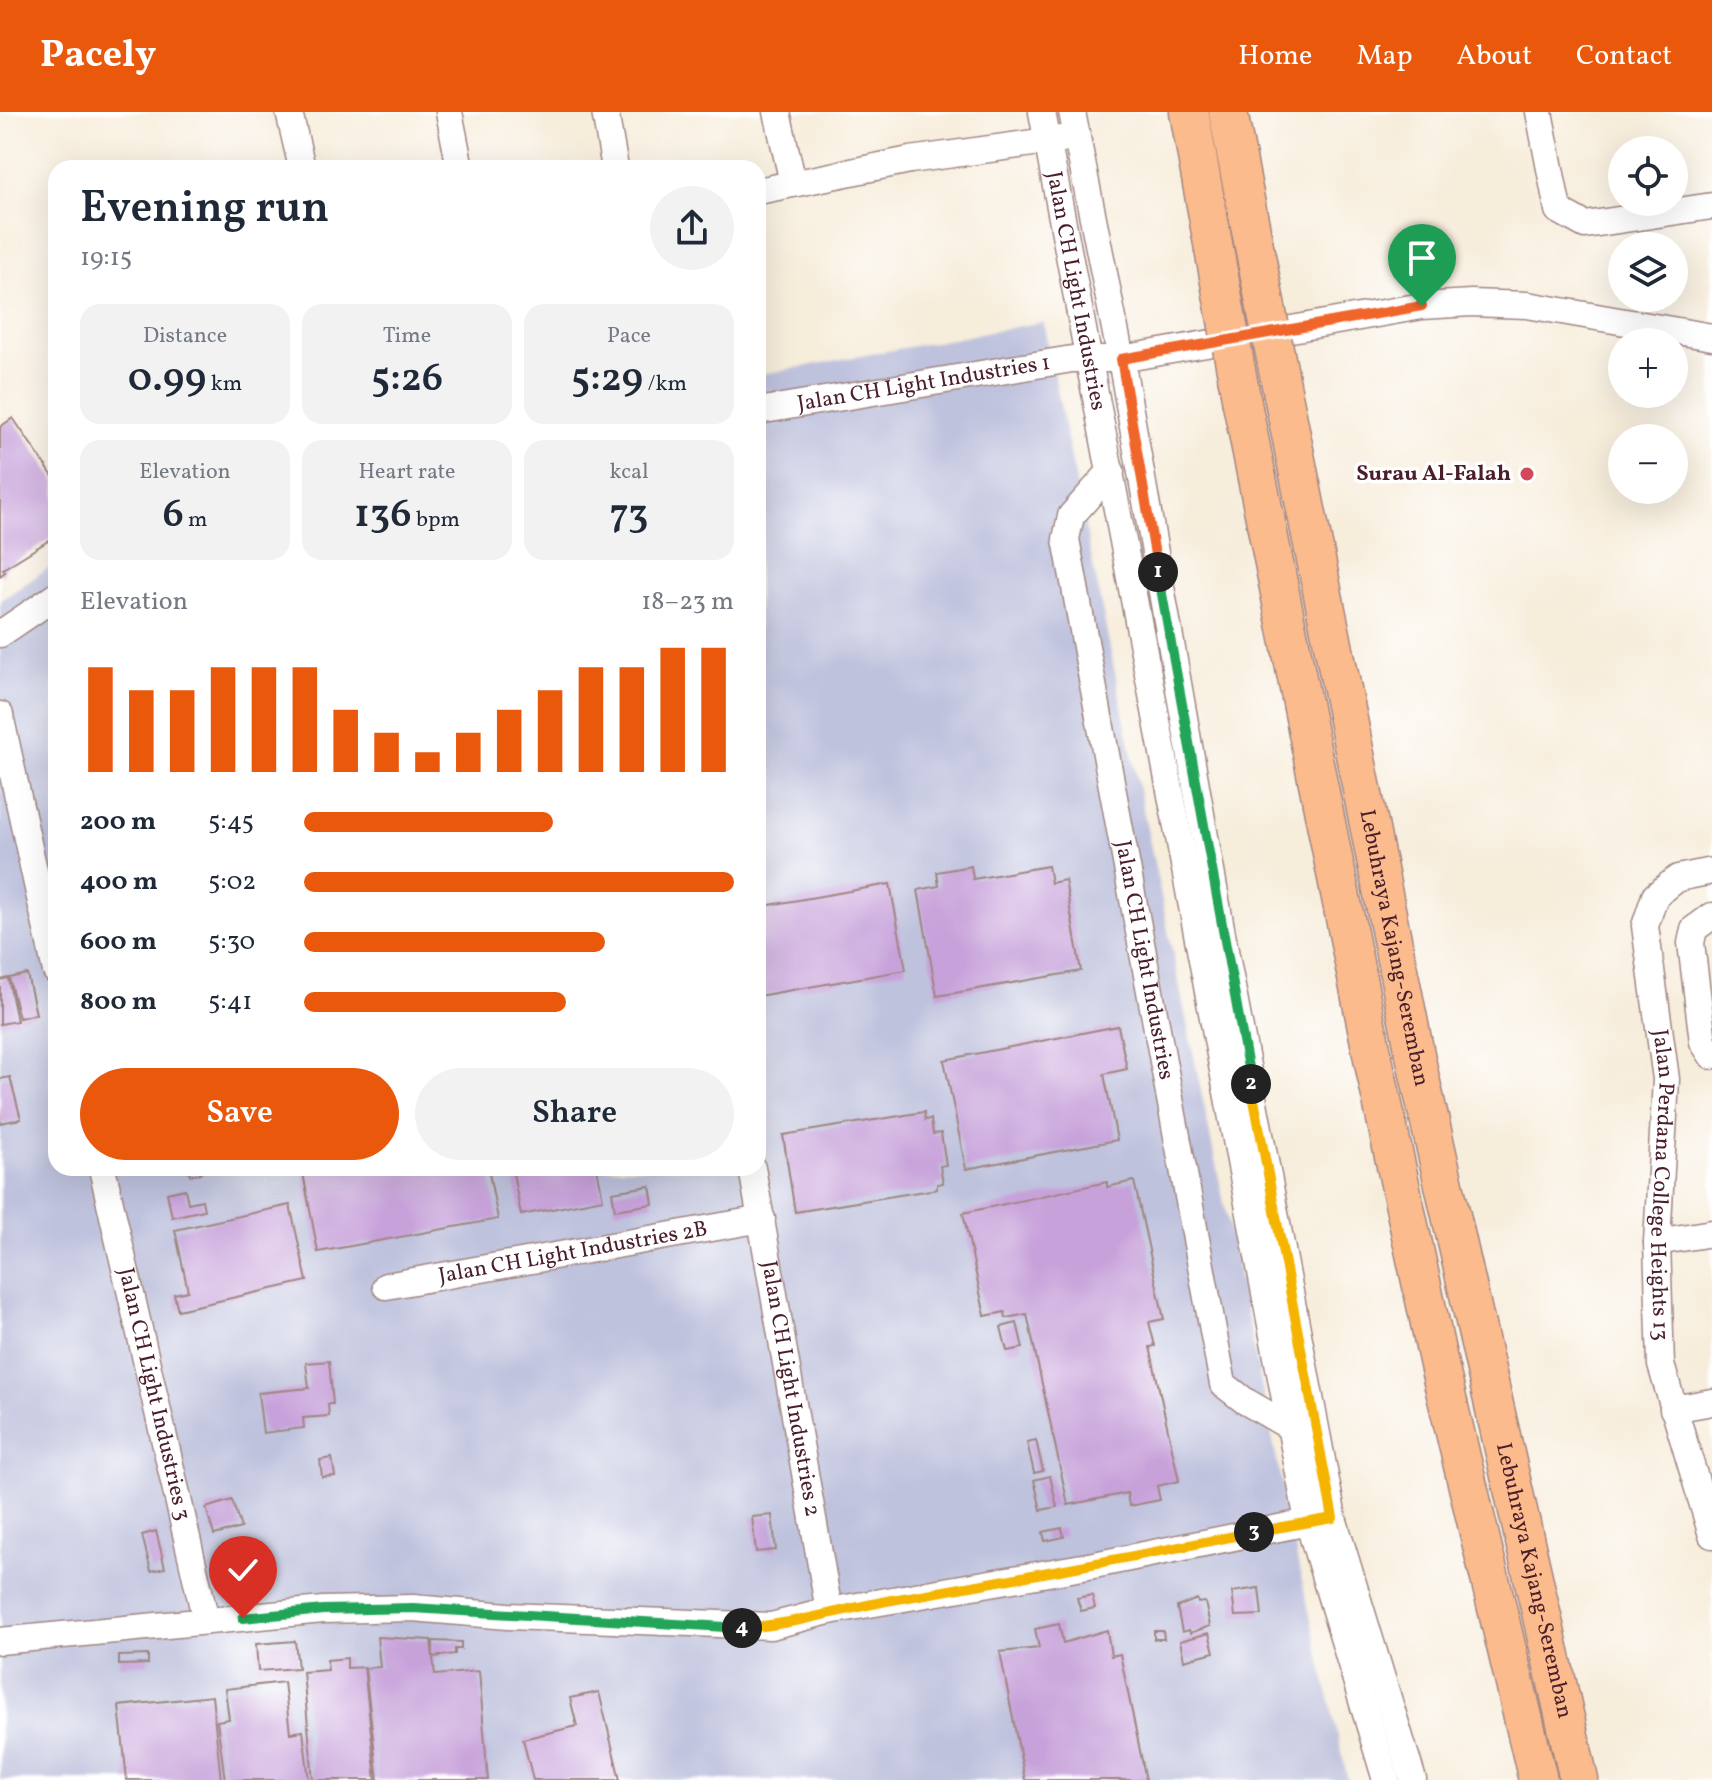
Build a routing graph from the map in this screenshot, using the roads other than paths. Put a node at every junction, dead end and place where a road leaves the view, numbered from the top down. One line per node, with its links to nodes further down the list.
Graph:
1 (289, 112): 11 (street)
2 (449, 112): 12 (street)
3 (605, 112): 13 (street)
4 (777, 112): 14 (street)
5 (1042, 112): 10 (street, Jalan CH Light Industries)
6 (1189, 112): 45 (highway, Lebuhraya Kajang-Seremban, bridge)
7 (1228, 112): 46 (highway, Lebuhraya Kajang-Seremban, bridge)
8 (1539, 112): 16 (street)
9 (1074, 124): 10 (street); 19 (street, Jalan CH Light Industries)
10 (1048, 141): 14 (street); 18 (street, Jalan CH Light Industries)
11 (300, 160)
12 (458, 160)
13 (614, 160)
14 (793, 183): 15 (street)
15 (766, 189)
16 (1712, 206)
17 (1712, 337): 19 (street, Jalan CH Light Industries 1)
18 (1091, 358): 19 (street, Jalan CH Light Industries 1); 20 (street, Jalan CH Light Industries 1); 21 (street, Jalan CH Light Industries)
19 (1121, 359): 38 (street, Jalan CH Light Industries)
20 (766, 410)
21 (1111, 471): 37 (street, Jalan CH Light Industries); 37 (street, Jalan CH Light Industries)
22 (48, 601): 23 (street)
23 (0, 634)
24 (0, 715): 27 (street)
25 (1712, 871): 33 (street, Jalan Perdana College Heights 13)
26 (1712, 916): 28 (street)
27 (48, 934)
28 (1712, 1056)
29 (104, 1176): 41 (street, Jalan CH Light Industries 3)
30 (754, 1176): 31 (street, Jalan CH Light Industries 2)
31 (762, 1219): 34 (street, Jalan CH Light Industries 2B); 40 (street, Jalan CH Light Industries 2)
32 (1712, 1233): 33 (street)
33 (1657, 1242): 36 (street, Jalan Perdana College Heights 13)
34 (386, 1286)
35 (1712, 1402): 36 (street)
36 (1673, 1409): 39 (street, Jalan Perdana College Heights 13)
37 (1290, 1427): 38 (street, Jalan CH Light Industries)
38 (1320, 1519): 40 (street); 43 (street, Jalan CH Light Industries); 44 (street, Jalan CH Light Industries)
39 (1712, 1535)
40 (829, 1611): 41 (street)
41 (206, 1621): 42 (street)
42 (0, 1641)
43 (1386, 1780)
44 (1413, 1780)
45 (1538, 1780)
46 (1579, 1780)

